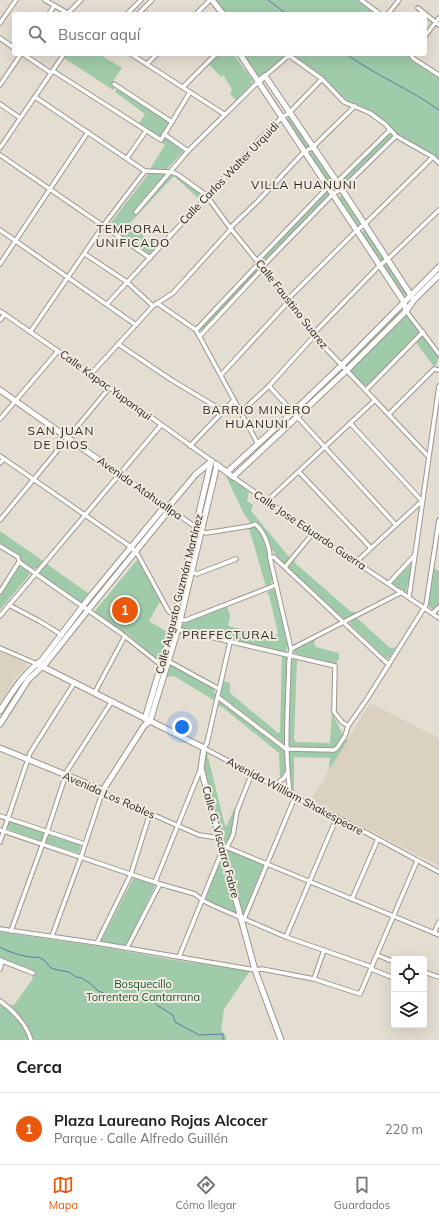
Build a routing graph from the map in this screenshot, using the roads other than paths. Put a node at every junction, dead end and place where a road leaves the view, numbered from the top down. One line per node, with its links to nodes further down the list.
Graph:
1 (16, 0): 23 (street)
2 (45, 0): 9 (street)
3 (81, 0): 13 (street)
4 (141, 0): 14 (street)
5 (152, 0): 15 (street)
6 (211, 0): 16 (street); 17 (main road)
7 (361, 0): 18 (street)
8 (399, 0): 19 (street)
9 (54, 6): 11 (street); 12 (street)
10 (418, 8): 20 (street)
11 (50, 12)
12 (64, 12)
13 (70, 12)
14 (129, 12)
15 (140, 12)
16 (198, 12)
17 (221, 12)
18 (377, 12)
19 (390, 12)
20 (423, 12)
21 (427, 16): 24 (street)
22 (439, 18): 24 (street)
23 (0, 23)
24 (437, 24): 25 (street)
25 (427, 34)
26 (0, 38): 27 (street)
27 (12, 47)
28 (21, 56): 42 (street)
29 (25, 56): 37 (street)
30 (63, 56): 37 (street)
31 (134, 56): 36 (street)
32 (155, 56): 36 (street)
33 (214, 56): 44 (street)
34 (241, 56): 41 (main road)
35 (412, 56): 38 (street)
36 (147, 64): 44 (street)
37 (52, 72): 46 (street); 55 (street)
38 (439, 75)
39 (265, 76): 40 (street); 41 (main road); 49 (main road)
40 (322, 79): 48 (street); 49 (street, Calle Carlos Walter Urquidi)
41 (258, 81): 50 (street); 52 (main road)
42 (0, 85)
43 (115, 85): 53 (street)
44 (183, 87): 45 (street)
45 (190, 92): 50 (street); 53 (street)
46 (35, 97): 51 (street); 56 (street)
47 (0, 104): 51 (street)
48 (355, 106): 54 (street); 59 (street)
49 (289, 113): 52 (street, Calle Carlos Walter Urquidi); 59 (main road)
50 (224, 114): 61 (street)
51 (20, 118): 60 (street)
52 (281, 118): 62 (main road); 74 (street, Calle Carlos Walter Urquidi)
53 (172, 122): 57 (street)
54 (390, 130): 58 (street); 69 (street)
55 (146, 131): 57 (street); 65 (street)
56 (88, 132): 65 (street); 71 (street)
57 (164, 134): 61 (street)
58 (396, 136): 64 (street); 72 (street)
59 (313, 147): 62 (street); 69 (main road)
60 (0, 148)
61 (188, 151): 68 (street)
62 (304, 152): 70 (main road); 79 (street)
63 (0, 155): 71 (street)
64 (433, 157): 66 (street); 77 (street)
65 (127, 158): 67 (street)
66 (439, 163)
67 (145, 171): 68 (street); 78 (street)
68 (171, 172): 74 (street, Calle Faustino Suarez); 76 (street)
69 (337, 182): 70 (street); 72 (main road)
70 (328, 187): 73 (main road); 86 (street)
71 (50, 189): 78 (street); 82 (street)
72 (342, 189): 73 (street); 77 (main road)
73 (333, 194): 81 (main road); 89 (street)
74 (206, 196): 79 (street, Calle Faustino Suarez); 84 (street, Calle Carlos Walter Urquidi)
75 (439, 210): 85 (street)
76 (136, 212)
77 (365, 224): 81 (street); 85 (main road)
78 (103, 226): 83 (street); 84 (street)
79 (231, 229): 86 (street, Calle Faustino Suarez); 98 (street)
80 (0, 230): 82 (street)
81 (357, 230): 88 (main road); 95 (street)
82 (16, 241): 87 (street); 92 (street)
83 (85, 254): 92 (street); 93 (street)
84 (150, 258): 93 (street, Calle Carlos Walter Urquidi)
85 (388, 259): 88 (street); 94 (main road)
86 (258, 262): 89 (street, Calle Faustino Suarez); 106 (street)
87 (0, 264)
88 (380, 265): 97 (main road); 109 (street)
89 (263, 267): 95 (street, Calle Faustino Suarez); 110 (street)
90 (439, 267): 94 (main road)
91 (439, 276): 96 (main road)
92 (68, 278): 99 (street); 107 (street)
93 (127, 282): 99 (street, Calle Carlos Walter Urquidi); 100 (street)
94 (411, 295): 96 (main road); 97 (main road)
95 (289, 300): 109 (street, Calle Faustino Suarez); 118 (street)
96 (414, 300): 101 (main road)
97 (404, 302): 101 (main road); 114 (main road)
98 (157, 303): 100 (street); 106 (street)
99 (107, 304): 105 (street)
100 (153, 306): 105 (street)
101 (406, 310): 108 (street); 115 (main road)
102 (0, 311): 103 (street, Calle Kapac Yupanqui)
103 (5, 314): 104 (street); 107 (street, Calle Kapac Yupanqui)
104 (0, 320)
105 (136, 325): 111 (street)
106 (196, 330): 110 (street)
107 (31, 332): 112 (street, Calle Kapac Yupanqui)
108 (422, 332): 113 (street); 123 (street)
109 (314, 334): 114 (street, Calle Faustino Suarez); 119 (street)
110 (200, 336): 118 (street)
111 (118, 344): 117 (street); 127 (street)
112 (58, 351): 117 (street, Calle Kapac Yupanqui); 124 (street)
113 (439, 354)
114 (342, 365): 115 (street, Calle Faustino Suarez); 129 (main road)
115 (348, 369): 123 (street, Calle Faustino Suarez); 129 (main road)
116 (439, 370): 130 (street)
117 (91, 374): 121 (street, Calle Kapac Yupanqui)
118 (221, 375): 125 (street)
119 (269, 386): 128 (street); 129 (street)
120 (439, 386): 139 (street)
121 (110, 387): 133 (street, Calle Kapac Yupanqui); 134 (street)
122 (0, 390): 124 (main road, Avenida Atahuallpa)
123 (366, 390): 126 (street, Calle Faustino Suarez)
124 (16, 400): 131 (street); 134 (main road, Avenida Atahuallpa)
125 (234, 400): 127 (street); 128 (street)
126 (375, 400): 130 (street, Calle Faustino Suarez); 132 (street)
127 (223, 411): 136 (street)
128 (241, 412): 135 (street)
129 (295, 414): 135 (main road); 137 (street); 147 (main road)
130 (389, 414): 139 (street, Calle Faustino Suarez)
131 (0, 419)
132 (350, 423): 137 (street); 150 (street)
133 (161, 425): 136 (street, Calle Kapac Yupanqui); 146 (street)
134 (67, 438): 146 (main road, Avenida Atahuallpa); 148 (street)
135 (258, 444): 144 (main road)
136 (190, 446): 141 (street, Calle Kapac Yupanqui)
137 (325, 448): 145 (street); 155 (street)
138 (0, 456): 140 (street)
139 (428, 456): 150 (street)
140 (4, 459): 142 (street); 148 (street)
141 (212, 461): 143 (main road, Calle Jose Eduardo Guerra); 151 (main road); 156 (main road, Calle Augusto Guzmán Martínez)
142 (0, 464)
143 (217, 465): 144 (main road, Calle Jose Eduardo Guerra); 157 (main road, Calle Augusto Guzmán Martínez)
144 (227, 472): 147 (main road, Calle Jose Eduardo Guerra)
145 (299, 472): 149 (street); 162 (street)
146 (119, 474): 151 (main road, Avenida Atahuallpa); 152 (street)
147 (234, 477): 149 (street, Calle Jose Eduardo Guerra)
148 (34, 478): 152 (street); 153 (street)
149 (267, 501): 158 (street, Calle Jose Eduardo Guerra)
150 (422, 501): 155 (street); 164 (street)
151 (168, 507): 156 (street, Avenida Atahuallpa); 161 (main road); 163 (main road)
152 (85, 514): 161 (street); 171 (street)
153 (0, 520)
154 (439, 520): 159 (street)
155 (396, 525): 162 (street)
156 (196, 527): 157 (street, Avenida Atahuallpa); 183 (main road, Calle Augusto Guzmán Martínez)
157 (201, 531): 165 (street); 170 (main road, Calle Augusto Guzmán Martínez)
158 (313, 533): 168 (street, Calle Jose Eduardo Guerra); 169 (street)
159 (438, 538): 179 (street)
160 (0, 546): 167 (street)
161 (131, 547): 163 (street); 180 (main road)
162 (370, 548): 168 (street)
163 (136, 552): 180 (main road); 183 (street)
164 (415, 556): 172 (street); 176 (street)
165 (270, 558): 169 (street); 173 (street)
166 (236, 559): 170 (street)
167 (19, 562): 171 (street); 174 (street)
168 (356, 562): 172 (street, Calle Jose Eduardo Guerra)
169 (286, 567): 185 (street)
170 (191, 572): 183 (main road, Calle Augusto Guzmán Martínez)
171 (35, 573): 177 (street); 180 (street)
172 (389, 583): 175 (street, Calle Jose Eduardo Guerra)
173 (276, 585): 183 (street); 191 (street)
174 (0, 592)
175 (402, 592): 176 (street, Calle Jose Eduardo Guerra); 185 (street)
176 (409, 597): 179 (street, Calle Jose Eduardo Guerra)
177 (9, 605): 182 (street); 187 (street)
178 (439, 607): 181 (street)
179 (424, 608): 181 (street); 196 (street)
180 (85, 609): 187 (main road); 188 (street); 197 (main road)
181 (433, 613): 184 (street)
182 (0, 616)
183 (179, 617): 186 (main road, Calle Augusto Guzmán Martínez)
184 (439, 618)
185 (343, 622): 191 (street); 196 (street)
186 (175, 629): 189 (street); 193 (main road, Calle Augusto Guzmán Martínez); 194 (main road, Calle Augusto Guzmán Martínez)
187 (62, 635): 195 (main road)
188 (125, 636): 194 (street); 201 (street)
189 (230, 642): 192 (street); 200 (street, Calle G. Viscarra Fabre)
190 (0, 648): 195 (street)
191 (291, 649): 192 (street)
192 (290, 656): 209 (street); 212 (street)
193 (169, 661): 194 (street); 198 (main road, Calle Augusto Guzmán Martínez); 200 (street)
194 (162, 662): 198 (street); 205 (main road, Calle Augusto Guzmán Martínez)
195 (37, 664): 197 (main road); 204 (main road)
196 (389, 665): 209 (street)
197 (43, 666): 199 (main road); 207 (main road)
198 (167, 667): 206 (main road, Calle Augusto Guzmán Martínez)
199 (75, 682): 201 (main road); 213 (street)
200 (219, 689): 202 (street, Calle G. Viscarra Fabre)
201 (95, 692): 203 (main road)
202 (218, 697): 211 (street, Calle G. Viscarra Fabre); 212 (street)
203 (112, 701): 205 (main road); 217 (street)
204 (0, 711)
205 (145, 718): 206 (main road, Avenida William Shakespeare); 208 (main road, Calle Augusto Guzmán Martínez)
206 (150, 721): 208 (main road, Calle Augusto Guzmán Martínez); 211 (main road, Avenida William Shakespeare)
207 (0, 724)
208 (144, 726): 219 (main road, Calle Augusto Guzmán Martínez)
209 (348, 726): 212 (street)
210 (0, 748): 213 (main road, Avenida Los Robles)
211 (204, 748): 214 (main road, Calle G. Viscarra Fabre); 215 (street, Avenida William Shakespeare)
212 (286, 748): 216 (street)
213 (28, 759): 217 (main road, Avenida Los Robles); 225 (street)
214 (201, 768): 226 (street); 229 (main road, Calle G. Viscarra Fabre)
215 (252, 773): 218 (street, Avenida William Shakespeare); 234 (street)
216 (287, 773): 218 (street); 220 (street)
217 (65, 775): 219 (main road, Avenida Los Robles); 228 (street)
218 (275, 785): 220 (street, Avenida William Shakespeare)
219 (103, 790): 222 (street, Avenida Los Robles); 233 (street, Calle Augusto Guzmán Martínez)
220 (290, 793): 221 (street, Avenida William Shakespeare)
221 (295, 796): 224 (street, Avenida William Shakespeare); 237 (street)
222 (150, 813): 226 (street, Avenida Los Robles); 239 (street)
223 (0, 816): 225 (street)
224 (337, 816): 230 (street, Avenida William Shakespeare); 241 (street)
225 (8, 819): 227 (street); 228 (street)
226 (177, 825): 229 (street, Avenida Los Robles); 240 (street)
227 (2, 830): 231 (street); 232 (street)
228 (47, 832): 232 (street); 233 (street)
229 (219, 838): 234 (main road, Calle G. Viscarra Fabre)
230 (378, 839): 236 (street, Avenida William Shakespeare); 243 (street)
231 (0, 842)
232 (42, 844): 235 (street); 249 (street)
233 (85, 844): 235 (street, Calle Augusto Guzmán Martínez)
234 (223, 847): 237 (street); 244 (street); 246 (main road, Calle G. Viscarra Fabre)
235 (81, 857): 239 (street); 252 (street, Calle Augusto Guzmán Martínez)
236 (417, 861): 238 (street, Avenida William Shakespeare); 245 (street)
237 (268, 864): 241 (street); 246 (street)
238 (439, 872)
239 (131, 874): 240 (street); 254 (street)
240 (155, 882): 242 (street)
241 (310, 882): 243 (street); 253 (street)
242 (160, 884): 244 (street); 255 (street)
243 (352, 899): 245 (street)
244 (202, 900): 246 (street); 258 (street)
245 (393, 916): 250 (street); 257 (street)
246 (242, 918): 253 (street); 263 (main road, Calle G. Viscarra Fabre)
247 (439, 922): 250 (street)
248 (0, 930): 249 (street)
249 (11, 931): 252 (street)
250 (434, 933): 251 (street)
251 (439, 935)
252 (52, 936): 254 (street)
253 (286, 936): 256 (street)
254 (97, 942): 255 (street)
255 (127, 948): 258 (street)
256 (324, 950): 261 (street); 268 (street)
257 (376, 955): 260 (street); 261 (street)
258 (178, 957): 263 (street)
259 (1, 961): 262 (street); 264 (street)
260 (391, 961)
261 (371, 968): 266 (street); 268 (street)
262 (0, 969)
263 (255, 970): 268 (street); 271 (main road, Calle G. Viscarra Fabre)
264 (33, 973)
265 (427, 973): 267 (street)
266 (391, 977)
267 (439, 977)
268 (314, 979)
269 (0, 1002): 270 (street)
270 (32, 1040)
271 (281, 1040)

